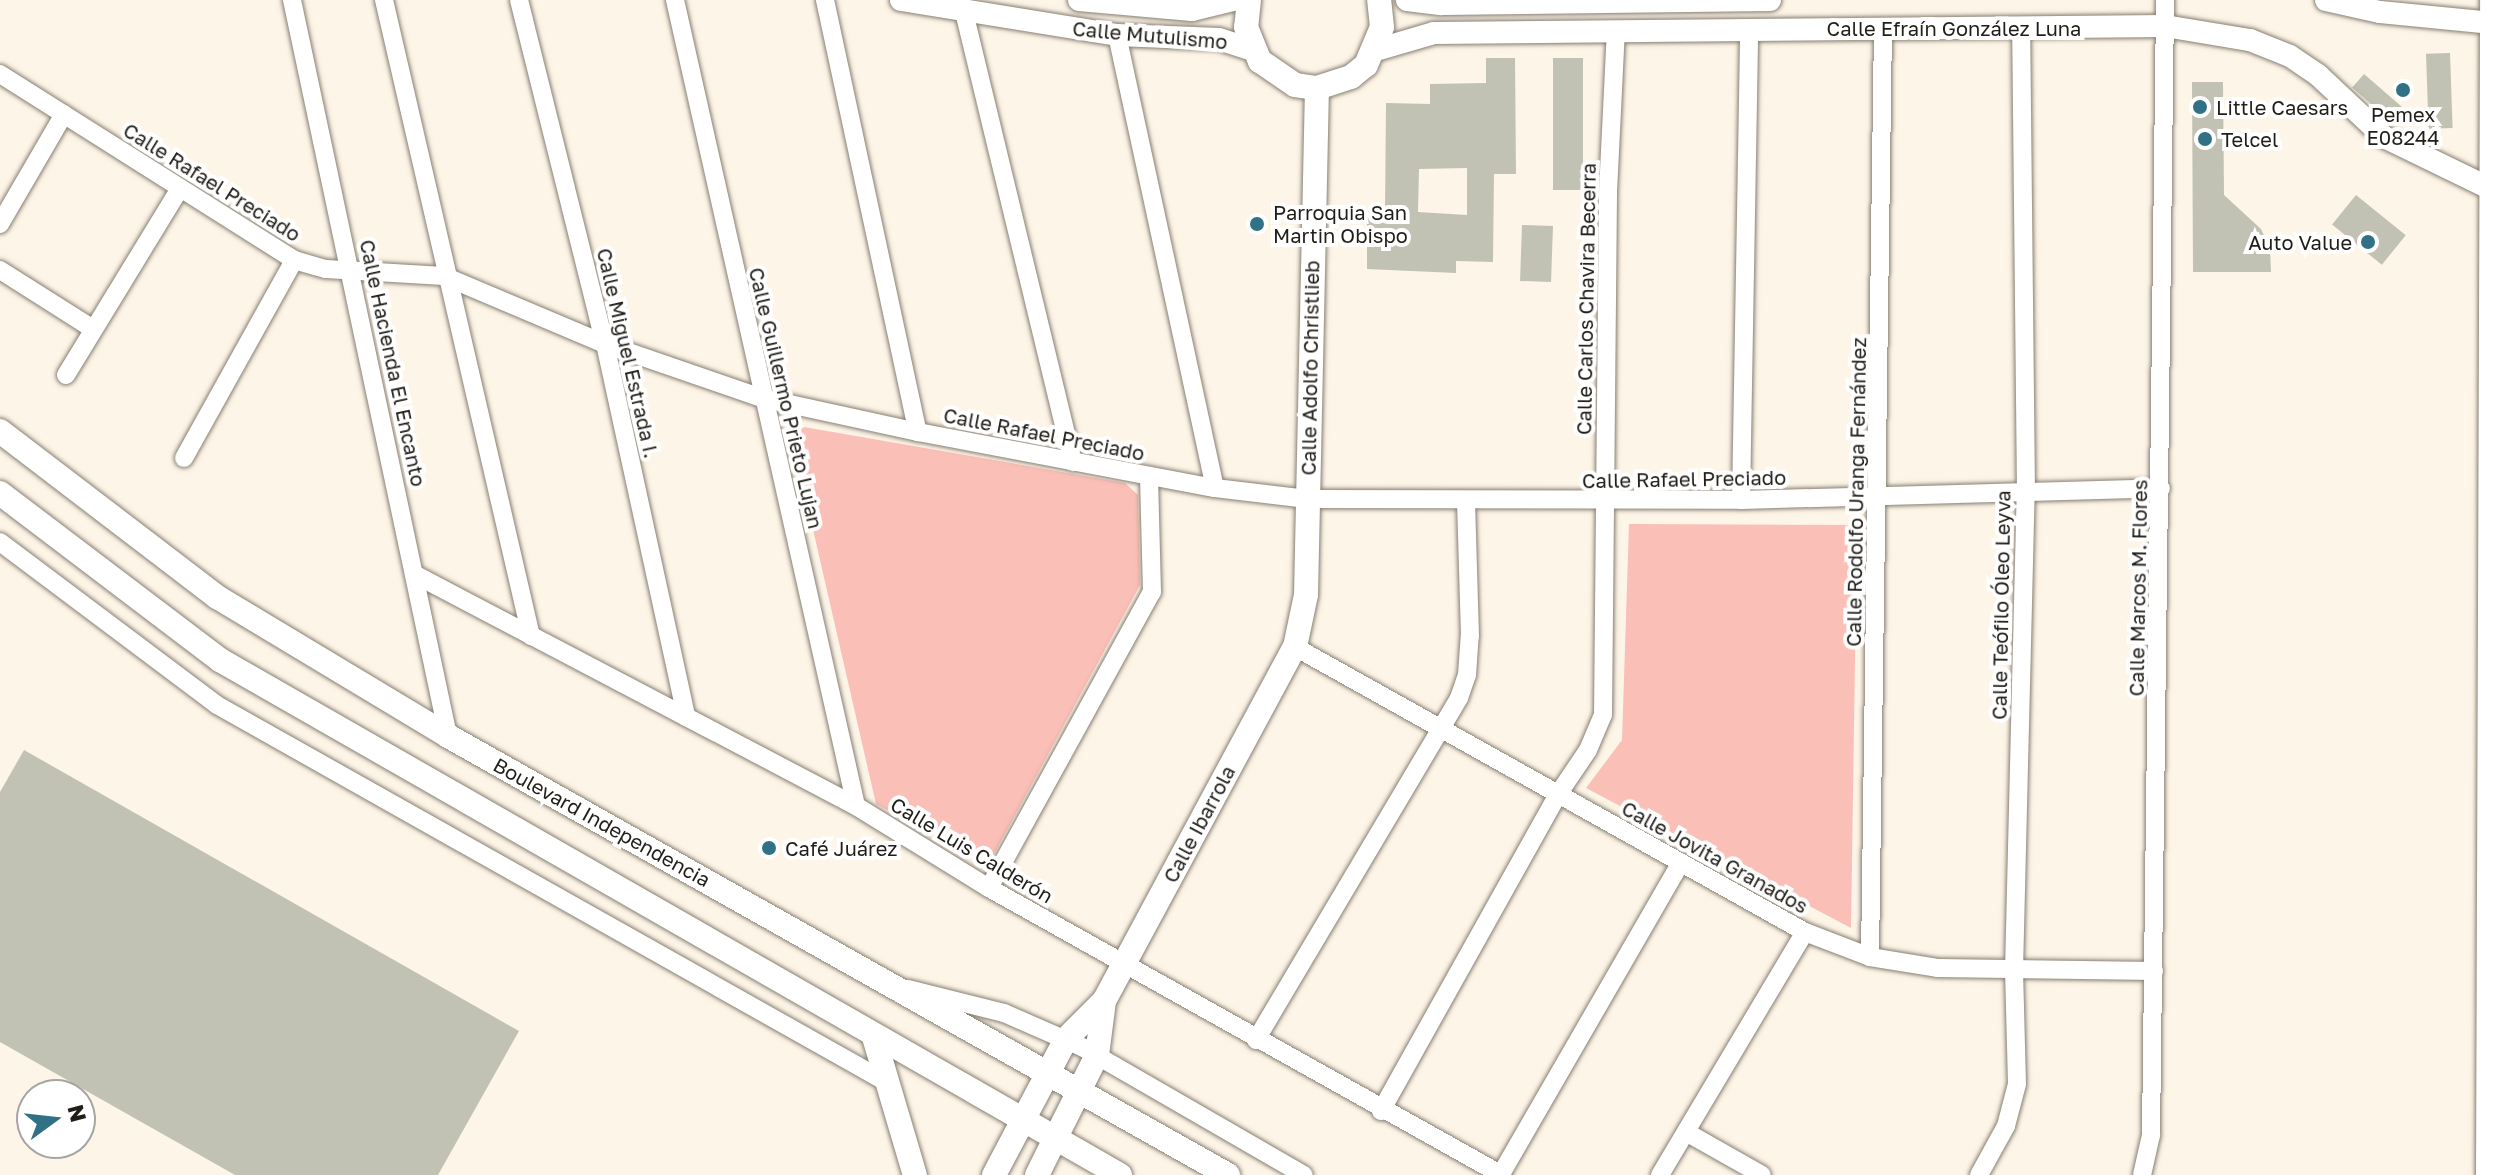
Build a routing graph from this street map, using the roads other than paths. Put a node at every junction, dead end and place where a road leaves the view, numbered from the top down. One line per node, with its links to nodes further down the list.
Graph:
1 (292, 0): 36 (street, Calle Hacienda El Encanto)
2 (384, 0): 37 (street)
3 (519, 0): 39 (street, Calle Miguel Estrada I.)
4 (675, 0): 41 (street, Calle Guillermo Prieto Lujan)
5 (825, 0): 43 (street)
6 (901, 0): 18 (street, Calle Mutulismo)
7 (1079, 0): 17 (street, Calle Mutulismo)
8 (1233, 0): 17 (street, Calle Mutulismo)
9 (1249, 0): 27 (main road)
10 (1379, 0): 26 (main road)
11 (1407, 0): 16 (street)
12 (1745, 0): 13 (street); 16 (street)
13 (1770, 0)
14 (2165, 0): 20 (street, Calle Marcos M. Flores)
15 (2326, 0): 19 (street)
16 (1610, 1)
17 (1159, 4)
18 (964, 12): 25 (street, Calle Mutulismo); 45 (street)
19 (2492, 12): 32 (main road)
20 (2165, 26): 21 (street, Calle Efraín González Luna); 32 (street, Calle Efraín González Luna); 48 (street, Calle Marcos M. Flores)
21 (2021, 27): 22 (street, Calle Efraín González Luna); 49 (street, Calle Teófilo Óleo Leyva)
22 (1883, 28): 23 (street, Calle Efraín González Luna); 51 (street, Calle Rodolfo Uranga Fernández)
23 (1749, 29): 24 (street, Calle Efraín González Luna); 53 (street)
24 (1616, 30): 26 (street, Calle Efraín González Luna); 54 (street, Calle Carlos Chavira Becerra)
25 (1117, 35): 27 (street, Calle Mutulismo); 47 (street)
26 (1376, 50): 29 (main road)
27 (1255, 51): 29 (main road)
28 (0, 74): 30 (street, Calle Rafael Preciado)
29 (1317, 88): 52 (main road, Calle Adolfo Christlieb)
30 (64, 114): 31 (street, Calle Rafael Preciado); 33 (street)
31 (180, 188): 34 (street, Calle Rafael Preciado); 38 (street)
32 (2489, 188): 74 (main road)
33 (0, 224)
34 (294, 260): 36 (street, Calle Rafael Preciado); 44 (street)
35 (0, 270): 38 (street)
36 (351, 271): 37 (street, Calle Rafael Preciado); 57 (street, Calle Hacienda El Encanto)
37 (444, 276): 39 (street, Calle Rafael Preciado); 58 (street)
38 (93, 329): 40 (street)
39 (605, 344): 41 (street, Calle Rafael Preciado); 60 (street, Calle Miguel Estrada I.)
40 (66, 375)
41 (762, 398): 43 (street, Calle Rafael Preciado); 64 (street, Calle Guillermo Prieto Lujan)
42 (0, 431): 62 (main road, Boulevard Independencia)
43 (918, 432): 45 (street, Calle Rafael Preciado)
44 (184, 458)
45 (1073, 462): 46 (street, Calle Rafael Preciado)
46 (1149, 476): 47 (street, Calle Rafael Preciado); 66 (street)
47 (1215, 488): 52 (street, Calle Rafael Preciado)
48 (2161, 488): 49 (street, Calle Rafael Preciado); 72 (street, Calle Marcos M. Flores)
49 (2026, 492): 51 (street, Calle Rafael Preciado); 71 (street, Calle Teófilo Óleo Leyva)
50 (0, 493): 76 (main road)
51 (1878, 498): 53 (street, Calle Rafael Preciado); 69 (street, Calle Rodolfo Uranga Fernández)
52 (1307, 499): 55 (street, Calle Rafael Preciado); 59 (main road, Calle Adolfo Christlieb)
53 (1741, 500): 54 (street, Calle Rafael Preciado)
54 (1605, 502): 55 (street, Calle Rafael Preciado); 63 (street, Calle Carlos Chavira Becerra)
55 (1466, 503): 61 (street)
56 (0, 542): 81 (street)
57 (414, 574): 58 (street, Calle Luis Calderón); 62 (street, Calle Hacienda El Encanto)
58 (531, 636): 60 (street, Calle Luis Calderón)
59 (1295, 647): 61 (street, Calle Jovita Granados); 70 (main road, Calle Ibarrola)
60 (686, 717): 64 (street, Calle Luis Calderón)
61 (1442, 730): 63 (street, Calle Jovita Granados); 78 (street)
62 (448, 736): 73 (main road, Boulevard Independencia)
63 (1557, 796): 65 (street, Calle Jovita Granados); 83 (street, Calle Carlos Chavira Becerra)
64 (856, 806): 66 (street, Calle Luis Calderón)
65 (1680, 864): 67 (street, Calle Jovita Granados); 93 (street)
66 (989, 888): 70 (street, Calle Luis Calderón)
67 (1805, 932): 69 (street, Calle Jovita Granados); 85 (street)
68 (2496, 940): 74 (highway)
69 (1870, 957): 71 (street, Calle Jovita Granados)
70 (1123, 964): 75 (main road, Calle Ibarrola); 78 (street, Calle Luis Calderón)
71 (2014, 971): 72 (street, Calle Jovita Granados); 96 (street, Calle Teófilo Óleo Leyva)
72 (2154, 971): 97 (street, Calle Marcos M. Flores)
73 (896, 987): 77 (street); 80 (main road, Boulevard Independencia)
74 (2491, 996): 98 (main road)
75 (1104, 1001): 77 (main road, Calle Ibarrola); 79 (main road, Calle Ibarrola)
76 (874, 1037): 81 (main road); 84 (main road)
77 (1066, 1039): 79 (street); 80 (main road, Calle Ibarrola)
78 (1256, 1040): 83 (street, Calle Luis Calderón)
79 (1097, 1055): 82 (main road, Calle Ibarrola); 92 (street)
80 (1049, 1072): 82 (main road, Boulevard Independencia); 84 (main road, Calle Ibarrola)
81 (890, 1084): 87 (main road)
82 (1081, 1091): 86 (main road, Calle Ibarrola); 91 (main road, Boulevard Independencia)
83 (1381, 1111): 93 (street, Calle Luis Calderón)
84 (1025, 1121): 86 (main road); 88 (main road, Calle Ibarrola)
85 (1686, 1132): 94 (street); 95 (street)
86 (1057, 1140): 89 (main road, Calle Ibarrola); 90 (main road)
87 (915, 1175)
88 (994, 1175)
89 (1037, 1175)
90 (1120, 1175)
91 (1228, 1175)
92 (1304, 1175)
93 (1502, 1175)
94 (1660, 1175)
95 (1762, 1175)
96 (1979, 1175)
97 (2142, 1175)
98 (2488, 1175)

